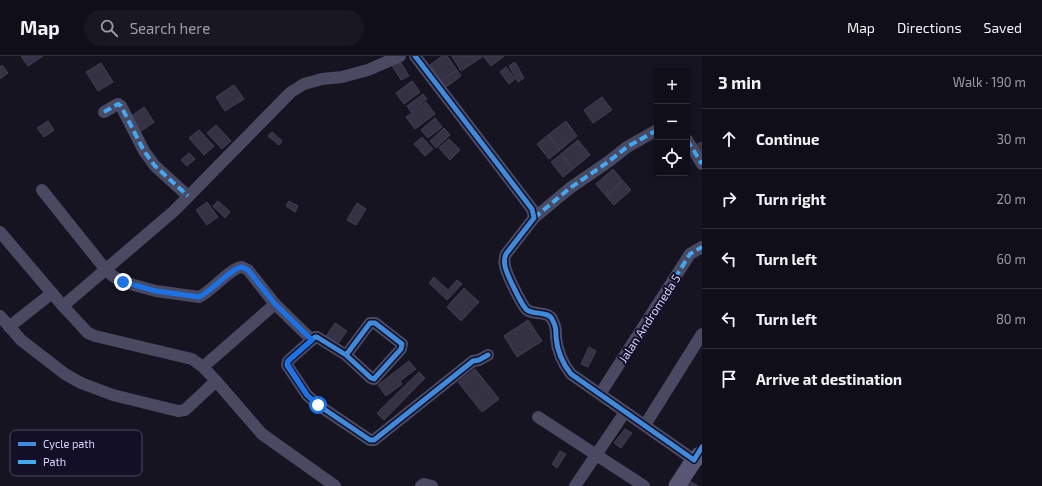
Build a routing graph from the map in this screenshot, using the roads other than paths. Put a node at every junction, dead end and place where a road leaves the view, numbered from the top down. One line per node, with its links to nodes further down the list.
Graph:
1 (400, 56): 8 (street)
2 (415, 56): 9 (street)
3 (104, 112): 8 (street)
4 (654, 132): 9 (street)
5 (690, 145): 6 (street)
6 (702, 164)
7 (42, 190): 12 (street)
8 (188, 196): 12 (street)
9 (534, 218): 24 (street)
10 (0, 232): 13 (street)
11 (702, 247): 24 (street, Jalan Andromeda 5)
12 (106, 270): 14 (street); 15 (street)
13 (52, 293): 15 (street); 17 (street)
14 (275, 304): 19 (street); 22 (street)
15 (63, 306): 22 (street)
16 (0, 316): 17 (street)
17 (9, 327): 23 (street)
18 (702, 334): 27 (street)
19 (312, 340): 20 (street); 21 (street)
20 (346, 355): 20 (street)
21 (488, 355)
22 (203, 368): 23 (street)
23 (216, 380): 30 (street)
24 (600, 394): 25 (street)
25 (625, 412): 27 (street); 29 (street)
26 (538, 417): 29 (street)
27 (645, 425): 28 (street)
28 (699, 454): 36 (street)
29 (596, 455): 34 (street); 35 (street)
30 (320, 482): 31 (street)
31 (335, 486)
32 (421, 486): 33 (street)
33 (432, 486)
34 (575, 486)
35 (644, 486)
36 (676, 486)

